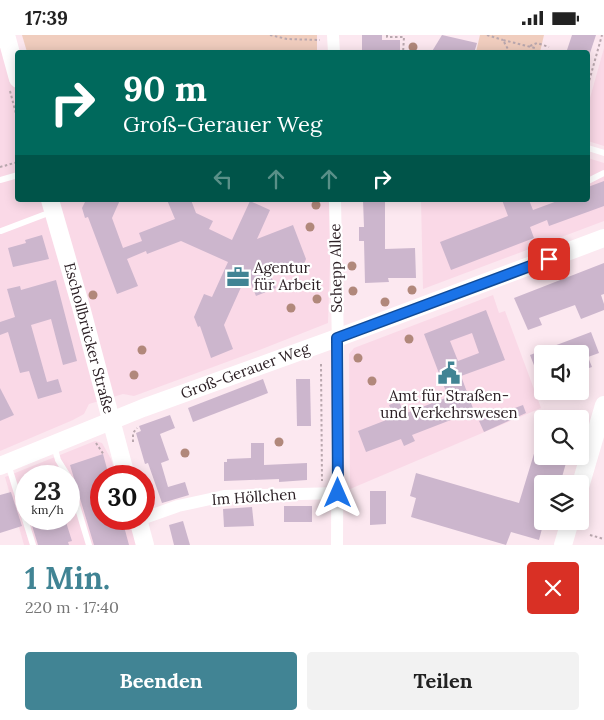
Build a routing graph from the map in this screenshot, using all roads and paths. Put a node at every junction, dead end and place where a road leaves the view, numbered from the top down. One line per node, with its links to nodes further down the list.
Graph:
1 (6, 35): 13 (main road)
2 (270, 35): 7 (path)
3 (387, 35): 10 (path)
4 (487, 35): 6 (path)
5 (602, 35): 14 (path)
6 (504, 40): 8 (path); 11 (path)
7 (333, 43)
8 (530, 46): 9 (path); 12 (path)
9 (549, 47)
10 (404, 50)
11 (509, 50)
12 (535, 50)
13 (15, 68)
14 (590, 78)
15 (590, 149): 16 (lane)
16 (604, 153)
17 (15, 163): 18 (path)
18 (0, 167)
19 (604, 173): 22 (lane)
20 (15, 176): 21 (lane)
21 (0, 180)
22 (590, 180)
23 (335, 202): 27 (street, Schepp Allee)
24 (52, 206): 25 (lane); 30 (main road, Eschollbrücker Straße)
25 (1, 231)
26 (604, 238): 27 (main road, Groß-Gerauer Weg)
27 (337, 338): 30 (main road, Groß-Gerauer Weg); 41 (street, Schepp Allee)
28 (321, 363): 40 (path)
29 (604, 405): 39 (main road)
30 (112, 421): 34 (main road, Groß-Gerauer Weg); 38 (main road, Eschollbrücker Straße)
31 (141, 424): 33 (path)
32 (95, 441): 35 (path)
33 (133, 442)
34 (53, 445): 36 (main road, Groß-Gerauer Weg); 37 (lane)
35 (106, 457)
36 (4, 464): 48 (lane)
37 (61, 465)
38 (123, 465)
39 (584, 475)
40 (322, 493): 41 (street, Im Höllchen); 42 (street, Im Höllchen)
41 (338, 493): 51 (street, Schepp Allee)
42 (155, 514)
43 (80, 516): 49 (lane)
44 (142, 530): 50 (main road)
45 (567, 530): 52 (main road)
46 (590, 535): 47 (path)
47 (604, 539)
48 (33, 545)
49 (89, 545)
50 (145, 545)
51 (337, 545)
52 (563, 545)

